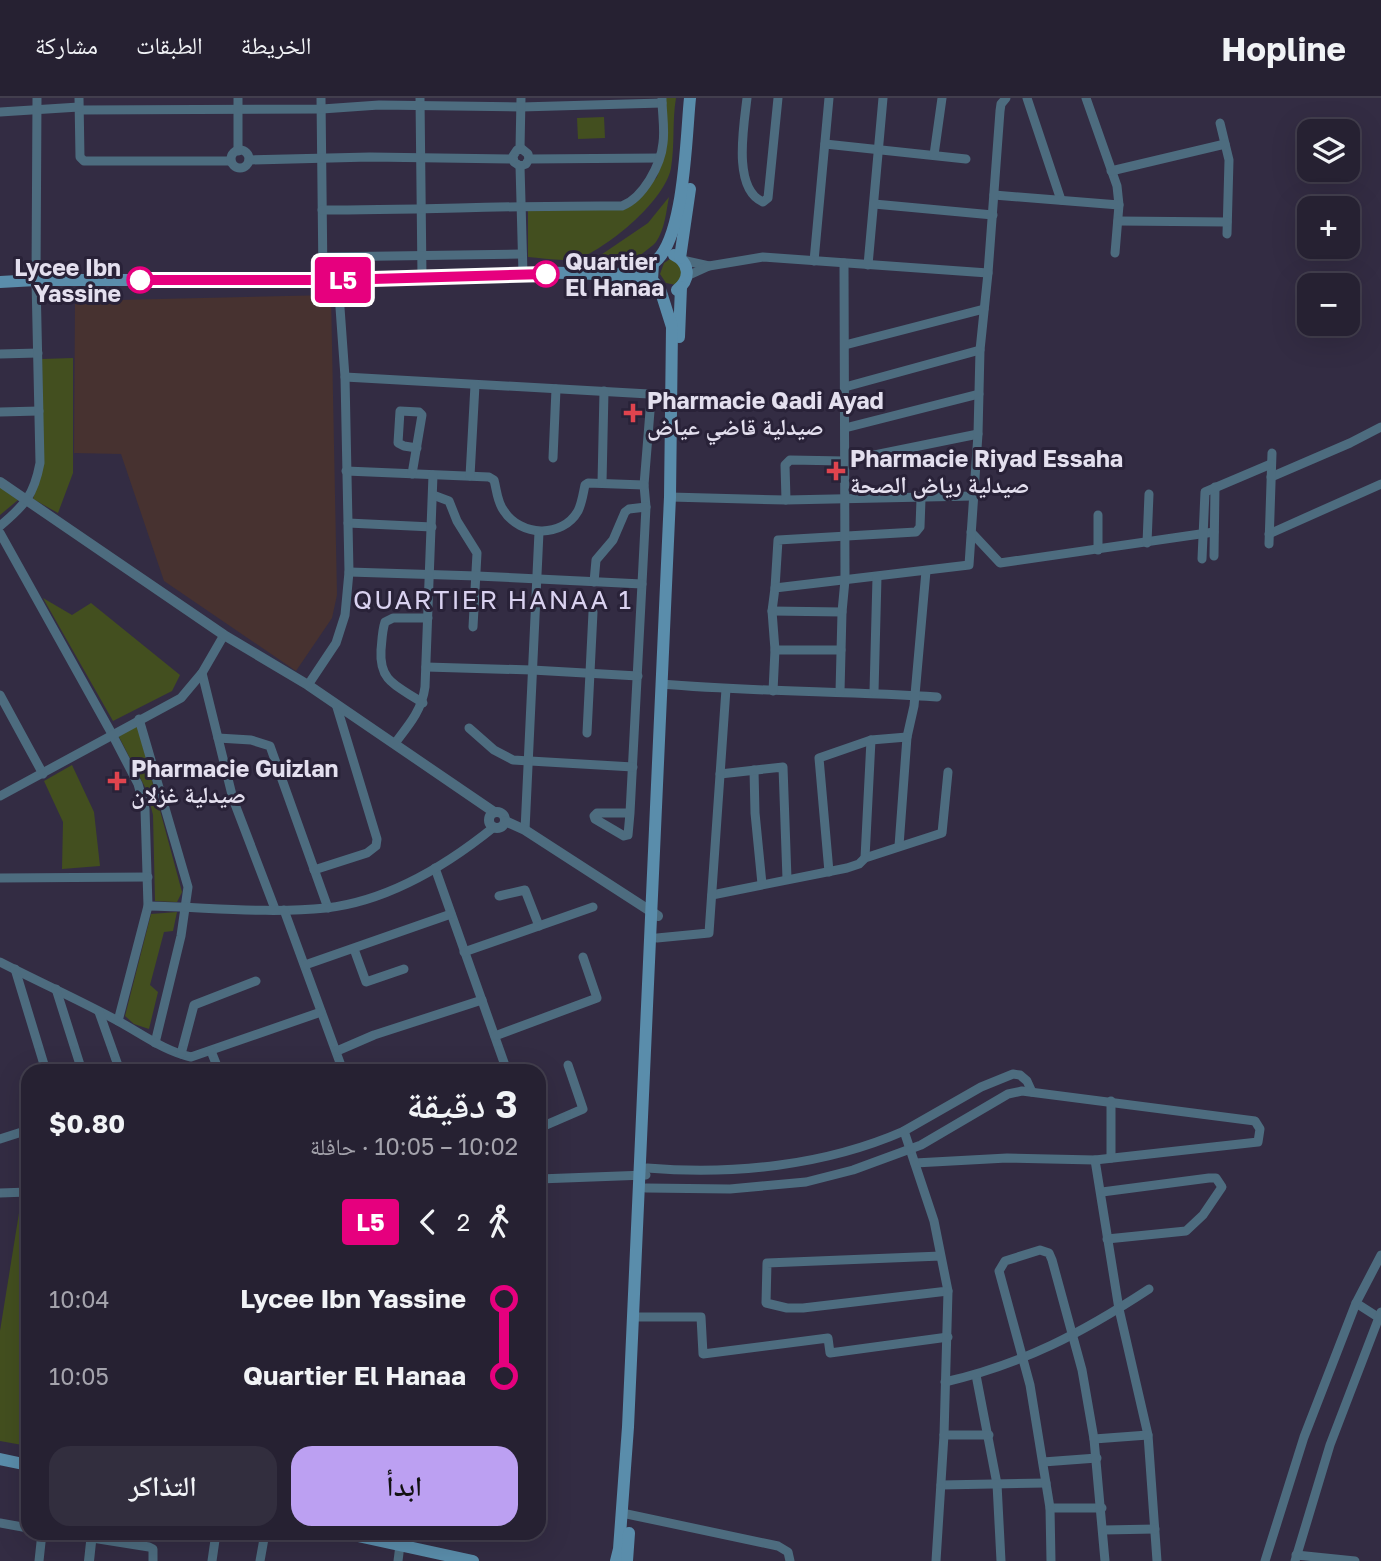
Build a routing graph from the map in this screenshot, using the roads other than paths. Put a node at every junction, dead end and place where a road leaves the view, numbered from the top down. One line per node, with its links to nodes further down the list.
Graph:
1 (37, 98): 19 (street)
2 (238, 98): 18 (street)
3 (690, 98): 53 (main road)
4 (698, 98): 52 (main road)
5 (747, 98): 35 (street)
6 (778, 98): 36 (street)
7 (829, 98): 22 (street)
8 (883, 98): 24 (street)
9 (942, 98): 26 (street)
10 (1006, 98): 37 (street)
11 (1027, 98): 38 (street)
12 (1086, 98): 34 (street)
13 (662, 101): 16 (street); 29 (street)
14 (420, 102): 15 (street); 16 (street); 28 (street)
15 (321, 103): 18 (street); 27 (street)
16 (521, 103): 33 (street)
17 (79, 105): 18 (street); 19 (street); 32 (street)
18 (238, 110): 25 (street)
19 (37, 111): 20 (street); 62 (street)
20 (0, 112)
21 (1220, 123): 23 (street)
22 (825, 144): 24 (street); 54 (street)
23 (1225, 144): 34 (street); 46 (street)
24 (878, 149): 26 (street); 39 (street)
25 (238, 151): 31 (street); 32 (street)
26 (934, 155): 30 (street)
27 (322, 157): 28 (street); 31 (street); 42 (street)
28 (420, 157): 33 (street); 43 (street)
29 (659, 158): 33 (street); 40 (street)
30 (965, 159)
31 (248, 160): 32 (street)
32 (231, 161)
33 (521, 161): 40 (street)
34 (1111, 171): 41 (street)
35 (748, 184): 36 (street); 36 (street)
36 (769, 184)
37 (994, 195): 38 (street); 44 (street)
38 (1061, 200): 41 (street)
39 (873, 204): 44 (street); 56 (street)
40 (522, 205): 43 (street); 49 (street)
41 (1119, 205): 45 (street)
42 (322, 210): 43 (street); 51 (street)
43 (421, 211): 50 (street)
44 (993, 215): 58 (street)
45 (1118, 221): 46 (street); 48 (street)
46 (1227, 222): 47 (street)
47 (1227, 234)
48 (1115, 253)
49 (522, 254): 50 (street); 59 (street)
50 (422, 256): 51 (street); 61 (street)
51 (323, 257): 63 (street)
52 (681, 259): 53 (main road); 57 (street); 65 (main road)
53 (656, 260): 60 (main road); 67 (main road)
54 (814, 261): 55 (street); 57 (street)
55 (844, 263): 56 (street); 69 (street)
56 (868, 265): 58 (street)
57 (709, 266): 65 (street)
58 (989, 273): 68 (street)
59 (523, 274): 60 (main road); 61 (main road)
60 (617, 274): 67 (main road)
61 (422, 278): 64 (main road)
62 (36, 280): 63 (main road); 66 (main road); 71 (street)
63 (323, 280): 64 (main road)
64 (338, 280): 73 (street)
65 (684, 281): 67 (main road); 102 (main road)
66 (0, 282)
67 (656, 285): 102 (main road)
68 (984, 309): 69 (street); 70 (street)
69 (845, 345): 75 (street)
70 (980, 349): 75 (street); 78 (street)
71 (38, 353): 72 (street); 79 (street)
72 (0, 354)
73 (345, 377): 74 (street); 89 (street)
74 (475, 385): 76 (street); 92 (street)
75 (845, 387): 82 (street)
76 (555, 389): 77 (street); 86 (street)
77 (604, 391): 95 (street); 97 (street)
78 (979, 394): 82 (street); 83 (street)
79 (39, 411): 80 (street); 106 (street)
80 (0, 412)
81 (1381, 427): 93 (street)
82 (845, 428): 87 (street)
83 (978, 434): 87 (street); 101 (street)
84 (417, 448): 90 (street)
85 (1272, 453): 88 (street)
86 (553, 458)
87 (845, 461): 103 (street); 105 (street)
88 (1271, 464): 93 (street); 98 (street)
89 (346, 471): 90 (street); 109 (street)
90 (412, 474): 91 (street)
91 (433, 475): 92 (street); 100 (street)
92 (470, 476): 115 (street)
93 (1271, 477): 96 (street)
94 (0, 482): 106 (street)
95 (602, 483): 97 (street); 115 (street)
96 (1381, 484)
97 (644, 485): 107 (street)
98 (1215, 487): 113 (street); 116 (street)
99 (1149, 494): 118 (street)
100 (433, 495): 111 (street); 125 (street)
101 (973, 496): 104 (street); 112 (street)
102 (674, 497): 105 (street); 145 (main road)
103 (844, 499): 104 (street); 105 (street); 117 (street)
104 (921, 499): 117 (street)
105 (786, 500)
106 (28, 501): 110 (street); 137 (street)
107 (646, 508): 129 (street); 130 (street)
108 (1098, 515): 119 (street)
109 (348, 523): 111 (street); 123 (street)
110 (0, 526)
111 (432, 527): 124 (street)
112 (971, 532): 119 (street); 122 (street)
113 (1214, 532): 116 (street); 120 (street)
114 (0, 533): 159 (street)
115 (539, 533): 127 (street)
116 (1202, 535): 118 (street); 121 (street)
117 (845, 538): 128 (street); 131 (street)
118 (1147, 543): 119 (street)
119 (1098, 550)
120 (1214, 556)
121 (1202, 559)
122 (926, 571): 126 (street); 152 (street)
123 (349, 572): 124 (street); 146 (street)
124 (430, 574): 125 (street); 135 (street)
125 (477, 576): 127 (street); 136 (street)
126 (877, 577): 128 (street); 150 (street)
127 (538, 579): 129 (street); 141 (street)
128 (845, 580): 131 (street); 134 (street)
129 (594, 582): 130 (street)
130 (642, 584): 144 (street)
131 (775, 589): 132 (street)
132 (772, 611): 134 (street); 138 (street)
133 (593, 612): 143 (street)
134 (842, 612): 139 (street)
135 (428, 618): 140 (street); 154 (street)
136 (473, 627)
137 (224, 635): 142 (street); 146 (street)
138 (775, 650): 139 (street); 148 (street)
139 (841, 650): 149 (street)
140 (426, 667): 141 (street); 154 (street)
141 (532, 670): 143 (street); 164 (street)
142 (202, 673): 156 (street); 161 (street)
143 (590, 673): 144 (street); 158 (street)
144 (638, 676): 165 (street)
145 (665, 684): 147 (street); 193 (main road)
146 (308, 685): 155 (street)
147 (726, 690): 148 (street); 169 (street)
148 (773, 691): 149 (street)
149 (840, 692): 150 (street)
150 (874, 692): 152 (street)
151 (0, 695): 168 (street)
152 (915, 695): 153 (street); 160 (street)
153 (937, 697)
154 (423, 703): 163 (street)
155 (336, 704): 163 (street); 179 (street)
156 (139, 719): 159 (street); 188 (street)
157 (469, 728): 164 (street)
158 (587, 733)
159 (112, 734): 168 (street); 181 (street)
160 (906, 737): 162 (street); 176 (street)
161 (218, 738): 179 (street); 191 (street)
162 (871, 740): 177 (street); 180 (street)
163 (395, 743): 171 (street)
164 (528, 762): 165 (street); 175 (street)
165 (633, 767): 172 (street)
166 (754, 770): 169 (street); 183 (street); 184 (street)
167 (948, 772): 176 (street)
168 (43, 774): 170 (street)
169 (720, 774): 185 (street)
170 (0, 796)
171 (494, 812): 173 (street); 174 (street)
172 (630, 814)
173 (505, 821): 174 (street); 175 (street)
174 (494, 827): 178 (street)
175 (526, 830): 193 (street)
176 (900, 846): 177 (street)
177 (865, 858): 180 (street)
178 (435, 867): 190 (street); 192 (street)
179 (314, 870): 190 (street)
180 (828, 872): 183 (street)
181 (148, 877): 182 (street); 187 (street)
182 (0, 878)
183 (787, 879): 184 (street)
184 (762, 884): 185 (street)
185 (712, 895): 195 (street)
186 (499, 896): 194 (street)
187 (148, 906): 188 (street); 209 (street)
188 (184, 907): 191 (street); 211 (street)
189 (593, 907): 194 (street)
190 (328, 908): 191 (street)
191 (280, 910): 200 (street)
192 (451, 914): 196 (street); 197 (street)
193 (654, 914): 195 (main road); 206 (main road)
194 (539, 926): 197 (street)
195 (657, 938): 206 (main road)
196 (354, 948): 200 (street); 201 (street)
197 (464, 952): 205 (street)
198 (583, 957): 210 (street)
199 (0, 962): 202 (street)
200 (305, 965): 208 (street)
201 (404, 969)
202 (15, 970): 204 (street); 215 (street)
203 (256, 981): 214 (street)
204 (56, 989): 207 (street); 216 (street)
205 (482, 1000): 210 (street); 213 (street)
206 (651, 1002): 232 (main road)
207 (99, 1012): 209 (street); 217 (street)
208 (321, 1012): 212 (street); 213 (street)
209 (118, 1021): 211 (street)
210 (495, 1036): 220 (street)
211 (155, 1043): 214 (street)
212 (211, 1051): 214 (street); 218 (street)
213 (337, 1051): 219 (street)
214 (181, 1054)
215 (44, 1064)
216 (80, 1064)
217 (118, 1064)
218 (216, 1064)
219 (341, 1064)
220 (505, 1064)
221 (568, 1065): 224 (street)
222 (1032, 1092): 223 (street); 225 (street); 228 (street)
223 (1111, 1101): 229 (street); 229 (street)
224 (546, 1125)
225 (904, 1131): 228 (street); 232 (street)
226 (21, 1132): 227 (street)
227 (0, 1139)
228 (910, 1149): 231 (street); 232 (street)
229 (1111, 1158): 230 (street)
230 (1096, 1160): 231 (street); 235 (street)
231 (915, 1163): 239 (street)
232 (645, 1177): 233 (street); 245 (main road)
233 (546, 1179)
234 (21, 1192): 236 (street)
235 (1102, 1192): 237 (street); 237 (street)
236 (0, 1193)
237 (1107, 1239): 243 (street)
238 (1381, 1255): 242 (street)
239 (941, 1256): 241 (street); 241 (street)
240 (1149, 1289): 243 (street)
241 (948, 1291): 246 (street)
242 (1356, 1303): 244 (street); 292 (street)
243 (1119, 1309): 247 (street); 252 (street)
244 (1380, 1316): 276 (street)
245 (637, 1317): 246 (street); 264 (main road)
246 (948, 1337): 250 (street)
247 (1072, 1337): 248 (street); 248 (street); 254 (street)
248 (1022, 1360): 249 (street); 257 (street)
249 (976, 1375): 250 (street); 251 (street)
250 (944, 1382): 253 (street)
251 (989, 1435): 253 (street); 260 (street)
252 (1148, 1435): 254 (street); 267 (street)
253 (944, 1436): 261 (street)
254 (1094, 1439): 255 (street)
255 (1097, 1458): 257 (street); 263 (street)
256 (0, 1460): 258 (main road)
257 (1043, 1462): 259 (street)
258 (21, 1464)
259 (1046, 1483): 260 (street); 262 (street)
260 (997, 1484): 261 (street); 288 (street)
261 (941, 1485): 287 (street)
262 (1050, 1508): 263 (street); 289 (street)
263 (1102, 1508): 268 (street)
264 (626, 1513): 284 (main road); 285 (main road); 286 (street)
265 (0, 1523): 266 (street)
266 (21, 1527)
267 (1155, 1528): 268 (street); 291 (street)
268 (1104, 1530): 290 (street)
269 (41, 1540): 277 (street)
270 (91, 1540): 278 (street)
271 (116, 1540): 279 (street)
272 (215, 1540): 280 (street)
273 (264, 1540): 281 (street)
274 (377, 1540): 275 (main road)
275 (400, 1545): 282 (street); 283 (main road)
276 (1295, 1558): 293 (street)
277 (38, 1561)
278 (89, 1561)
279 (153, 1561)
280 (212, 1561)
281 (260, 1561)
282 (398, 1561)
283 (473, 1561)
284 (616, 1561)
285 (627, 1561)
286 (790, 1561)
287 (936, 1561)
288 (1001, 1561)
289 (1051, 1561)
290 (1105, 1561)
291 (1157, 1561)
292 (1265, 1561)
293 (1355, 1561)

